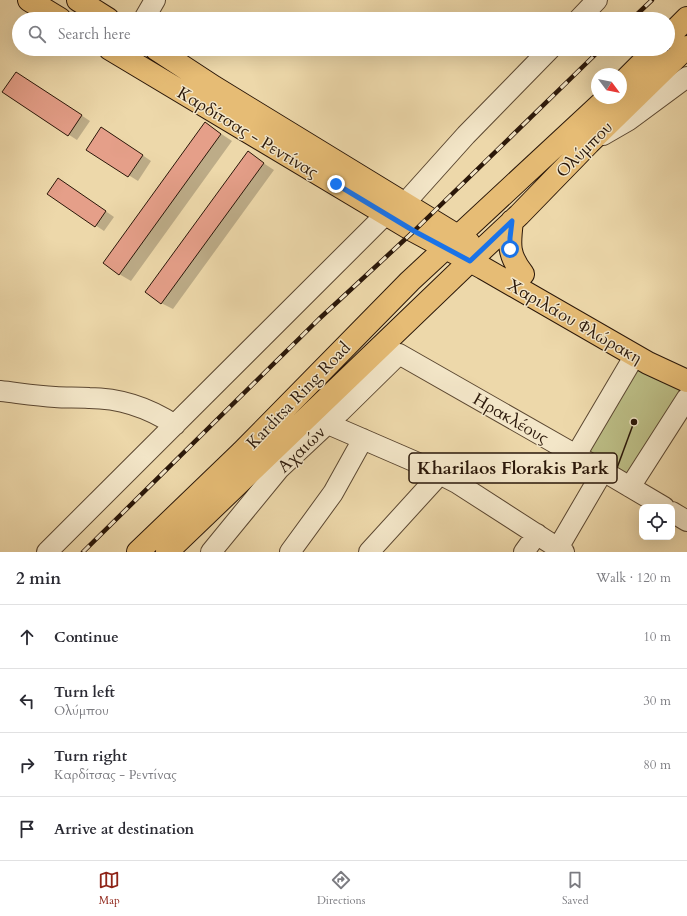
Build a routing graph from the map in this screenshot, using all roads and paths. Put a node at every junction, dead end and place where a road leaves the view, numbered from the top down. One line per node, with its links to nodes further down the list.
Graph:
1 (29, 0): 5 (main road)
2 (78, 0): 6 (main road)
3 (155, 0): 7 (street)
4 (597, 0): 8 (street)
5 (49, 12)
6 (97, 12)
7 (148, 12)
8 (586, 12)
9 (687, 18): 10 (main road)
10 (675, 30)
11 (687, 47): 21 (main road, Ολύμπου)
12 (121, 56): 20 (main road, Καρδίτσας - Ρεντίνας)
13 (167, 56): 18 (main road, Καρδίτσας - Ρεντίνας)
14 (543, 56): 22 (street)
15 (649, 56): 17 (main road)
16 (687, 77): 21 (street)
17 (627, 78)
18 (214, 87): 20 (main road); 22 (main road, Καρδίτσας - Ρεντίνας)
19 (600, 104): 25 (main road, Ολύμπου)
20 (203, 106): 23 (main road, Καρδίτσας - Ρεντίνας)
21 (589, 143): 24 (main road, Ολύμπου)
22 (405, 203): 25 (main road, Καρδίτσας - Ρεντίνας)
23 (386, 214): 25 (main road, Καρδίτσας - Ρεντίνας); 34 (street)
24 (512, 221): 26 (main road, Ολύμπου); 27 (main road)
25 (451, 242): 26 (main road, Καρδίτσας - Ρεντίνας); 46 (main road, Karditsa Ring Road)
26 (476, 256): 27 (main road, Χαριλάου Φλώρακη); 29 (main road, Χαριλάου Φλώρακη); 47 (main road, Karditsa Ring Road)
27 (523, 274): 30 (main road, Χαριλάου Φλώρακη)
28 (399, 354): 33 (street, Αχαιών); 36 (street, Ηρακλέους)
29 (635, 355): 30 (main road, Χαριλάου Φλώρακη); 36 (street)
30 (684, 380)
31 (0, 391): 34 (street)
32 (687, 398): 39 (street)
33 (328, 424): 35 (street); 48 (street, Αχαιών)
34 (175, 425): 45 (street)
35 (363, 439): 38 (street); 49 (street)
36 (576, 455): 37 (street, Ηρακλέους)
37 (603, 471): 39 (street, Ηρακλέους); 44 (street)
38 (440, 474): 43 (street); 50 (street)
39 (630, 487): 40 (street, Ηρακλέους)
40 (659, 504)
41 (675, 514): 42 (street)
42 (687, 521)
43 (537, 534): 44 (street); 51 (street)
44 (561, 550)
45 (47, 552)
46 (138, 552)
47 (167, 552)
48 (211, 552)
49 (290, 552)
50 (369, 552)
51 (524, 552)

